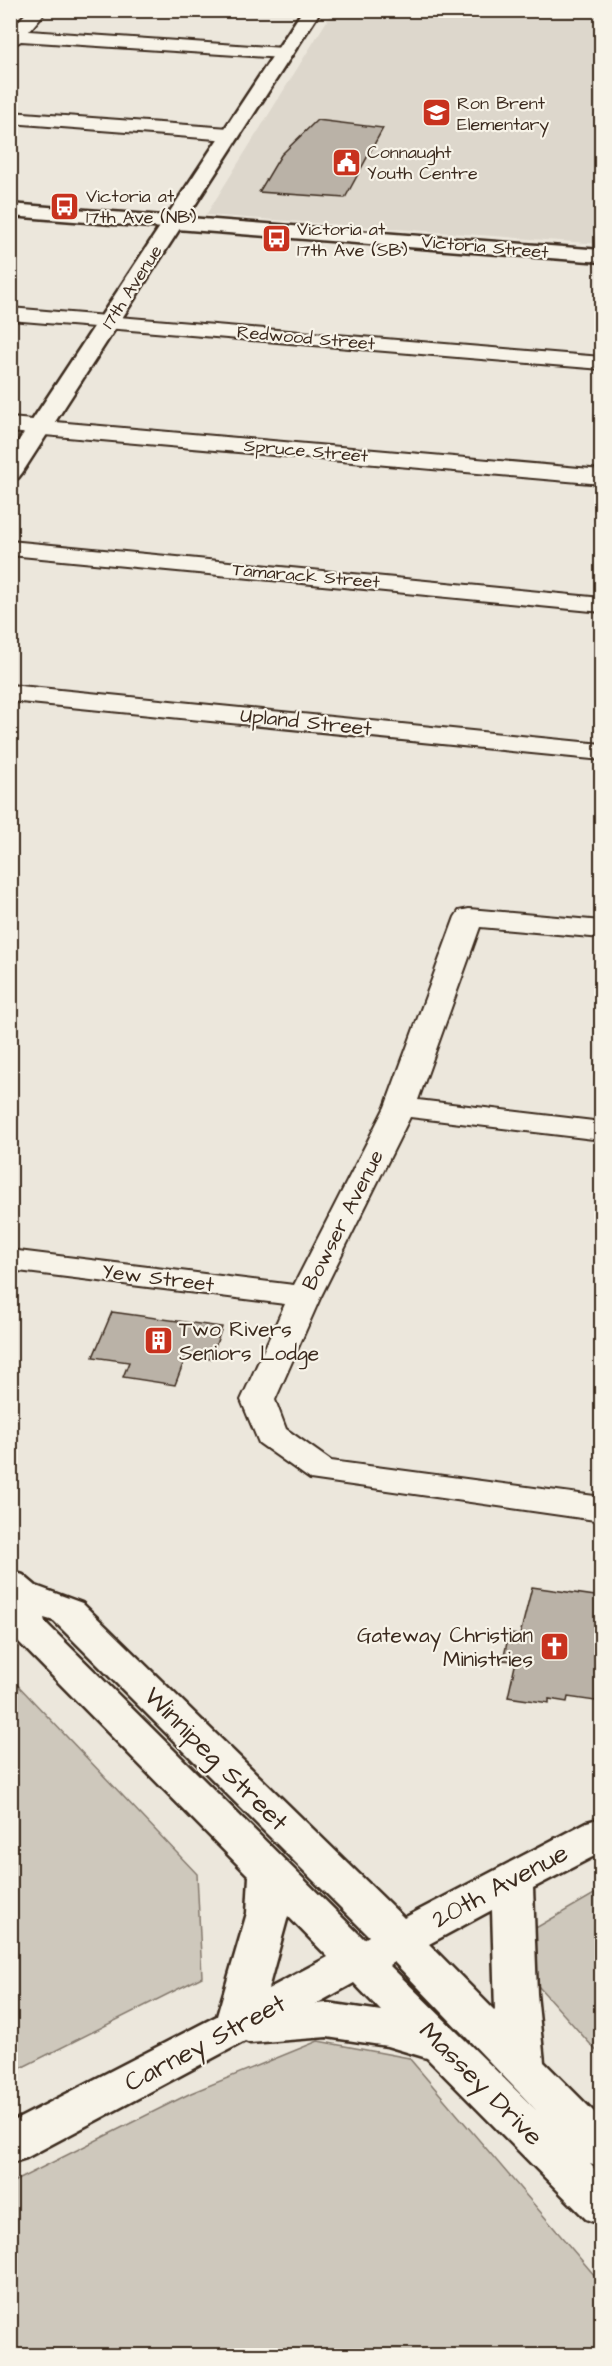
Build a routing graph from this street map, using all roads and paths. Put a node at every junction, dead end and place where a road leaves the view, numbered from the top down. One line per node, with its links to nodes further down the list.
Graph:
1 (39, 10): 3 (street)
2 (312, 10): 4 (main road, 17th Avenue)
3 (12, 38): 4 (street)
4 (283, 53): 6 (main road, 17th Avenue)
5 (10, 117): 6 (street)
6 (229, 134): 8 (main road, 17th Avenue)
7 (10, 210): 8 (main road, Victoria Street)
8 (174, 223): 9 (main road, Victoria Street); 11 (main road, 17th Avenue)
9 (602, 256)
10 (10, 314): 11 (street, Redwood Street)
11 (109, 322): 12 (street, Redwood Street); 14 (main road, 17th Avenue)
12 (602, 363)
13 (10, 425): 14 (street, Spruce Street)
14 (40, 428): 15 (main road, 17th Avenue); 16 (street, Spruce Street)
15 (10, 473)
16 (602, 477)
17 (10, 548): 18 (street, Tamarack Street)
18 (602, 605)
19 (10, 693): 20 (street, Upland Street)
20 (602, 752)
21 (602, 930): 22 (street, Bowser Avenue)
22 (400, 1107): 23 (street); 25 (street, Bowser Avenue)
23 (602, 1131)
24 (10, 1260): 25 (street, Yew Street)
25 (305, 1296): 26 (street, Bowser Avenue)
26 (602, 1509)
27 (16, 1590): 29 (main road, Winnipeg Street); 31 (main road, Winnipeg Street)
28 (602, 1833): 30 (main road, 20th Avenue)
29 (270, 1871): 32 (main road, Winnipeg Street); 33 (main road)
30 (512, 1879): 31 (main road, 20th Avenue); 35 (main road)
31 (399, 1940): 32 (main road, Carney Street); 35 (main road, Massey Drive)
32 (360, 1962): 33 (main road, Carney Street); 34 (main road, Massey Drive)
33 (236, 2026): 34 (main road); 36 (main road, Carney Street)
34 (442, 2045): 38 (main road, Massey Drive)
35 (523, 2069): 37 (main road, Massey Drive)
36 (10, 2145)
37 (602, 2150)
38 (602, 2206)

